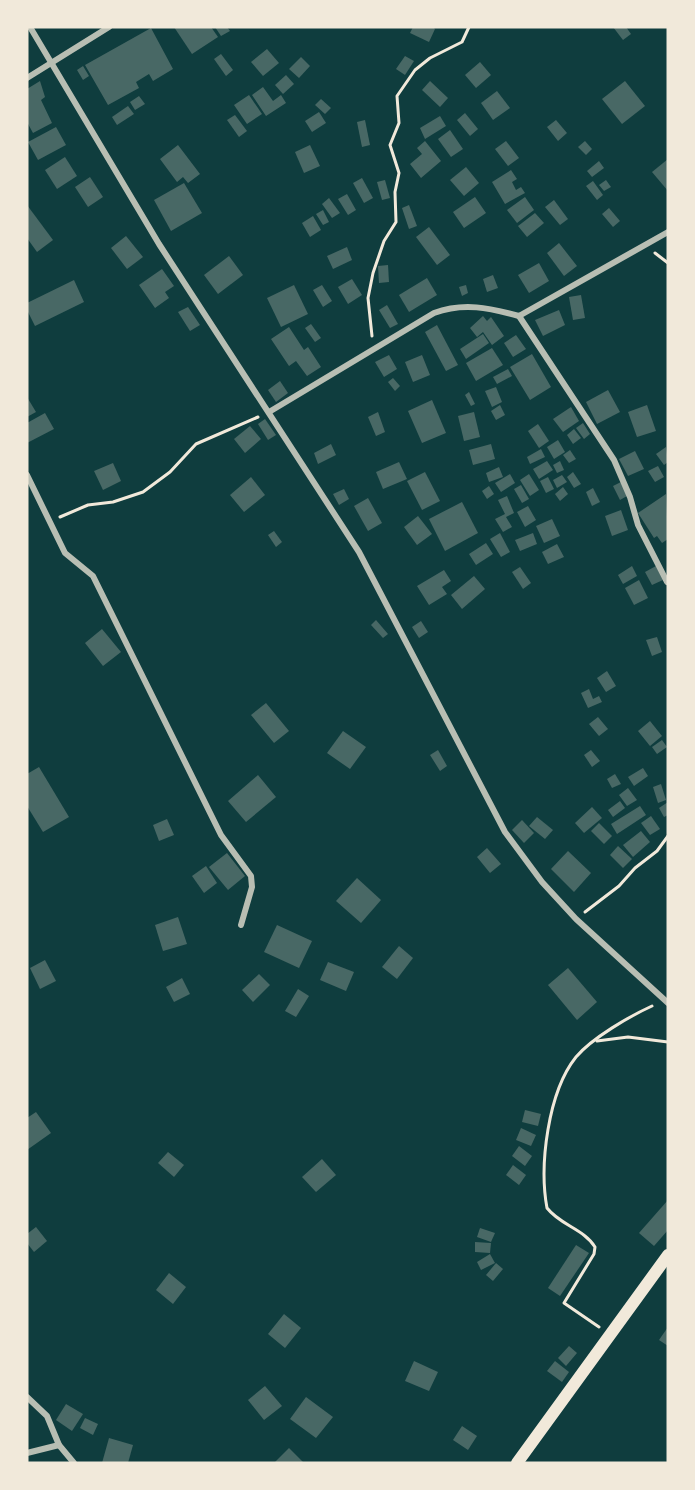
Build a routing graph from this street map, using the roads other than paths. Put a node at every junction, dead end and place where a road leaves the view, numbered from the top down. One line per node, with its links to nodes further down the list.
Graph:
1 (30, 27): 3 (street)
2 (109, 27): 3 (street)
3 (52, 65): 4 (street); 7 (street)
4 (27, 78)
5 (668, 232): 6 (street)
6 (519, 316): 7 (street); 9 (street)
7 (269, 412): 11 (street)
8 (27, 475): 10 (street)
9 (667, 582)
10 (241, 925)
11 (666, 1002)
12 (668, 1255): 17 (main road)
13 (27, 1397): 14 (street)
14 (60, 1445): 15 (street); 16 (street)
15 (27, 1453)
16 (74, 1463)
17 (517, 1463)

